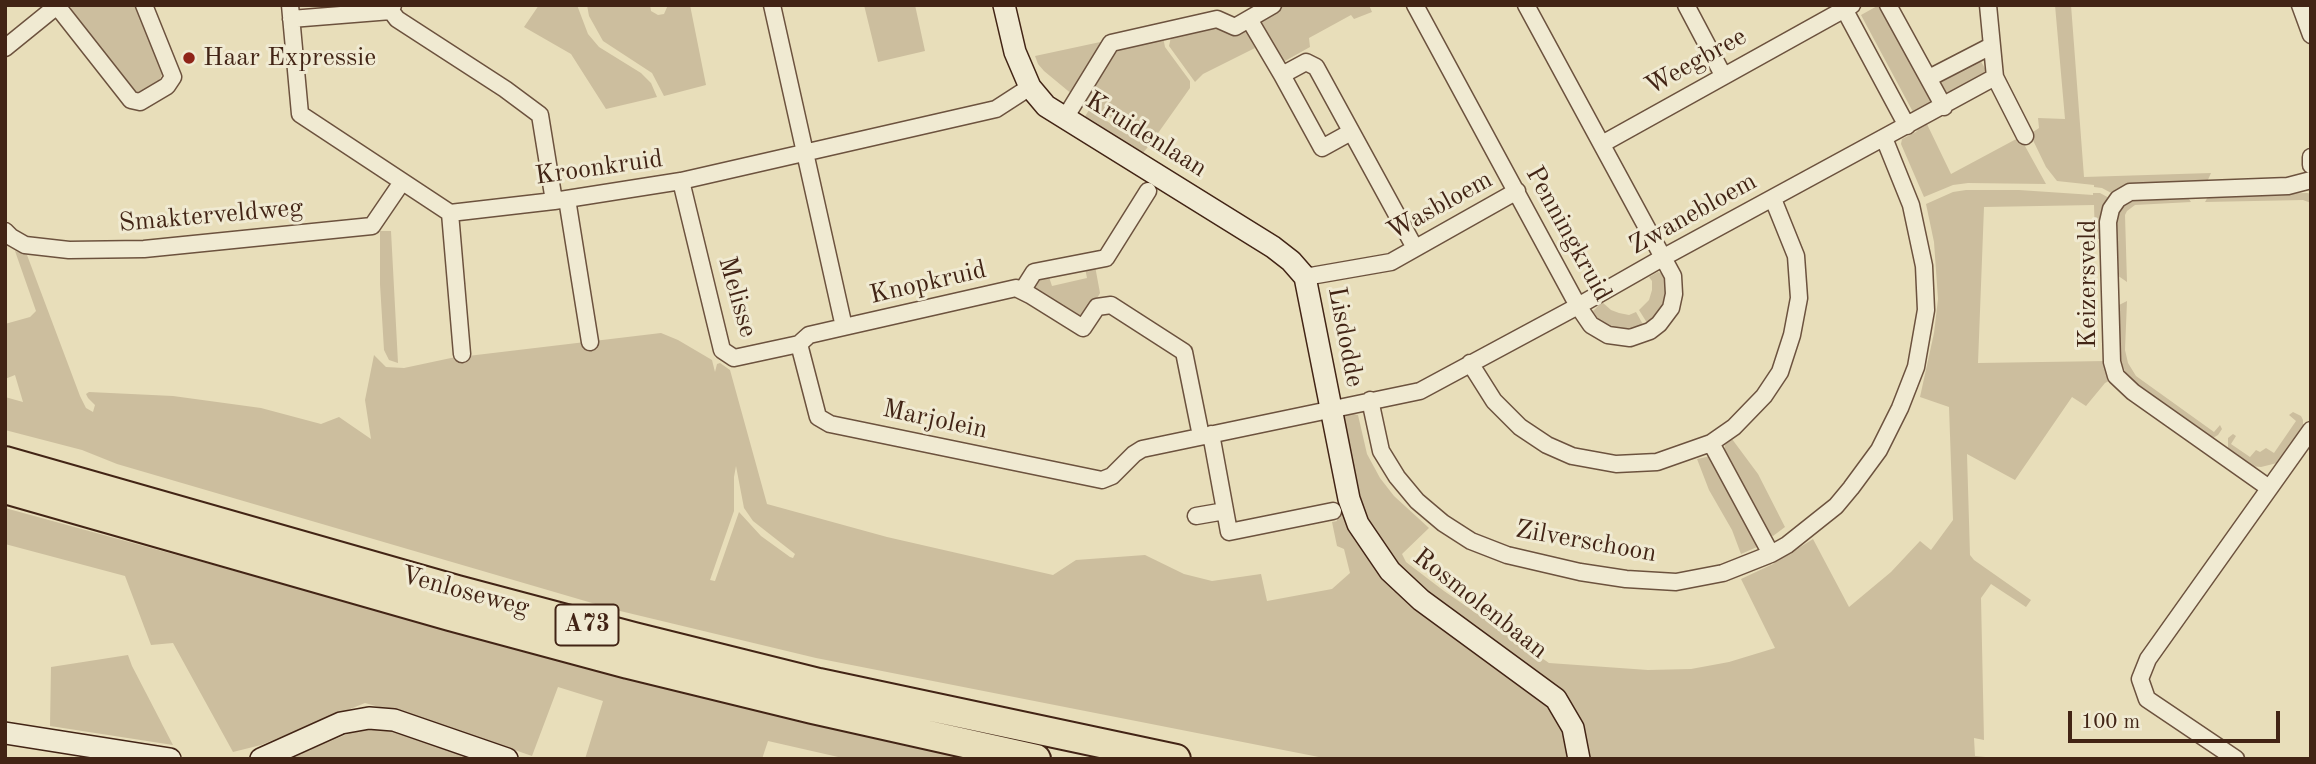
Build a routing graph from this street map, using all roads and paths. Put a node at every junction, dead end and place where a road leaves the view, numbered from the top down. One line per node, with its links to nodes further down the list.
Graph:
1 (144, 5): 12 (street)
2 (772, 5): 31 (street)
3 (1004, 5): 23 (street, Kruidenlaan)
4 (1273, 5): 15 (street)
5 (1415, 5): 38 (street, Penningkruid)
6 (1526, 5): 30 (street, Penningkruid)
7 (1686, 5): 20 (street)
8 (1888, 5): 22 (street)
9 (1988, 5): 17 (street)
10 (2300, 5): 16 (street)
11 (1846, 7): 20 (street, Weegbree); 26 (street)
12 (49, 8): 18 (street)
13 (392, 8): 14 (street); 40 (street)
14 (290, 12): 36 (street)
15 (1249, 19): 19 (street); 25 (street)
16 (2311, 36)
17 (1991, 46): 21 (street); 22 (street)
18 (5, 48)
19 (1282, 75): 27 (street); 27 (street)
20 (1723, 75): 30 (street, Weegbree)
21 (1995, 77): 24 (street, Zwanebloem); 28 (street)
22 (1929, 78): 24 (street)
23 (1030, 87): 25 (street, Kruidenlaan); 31 (street, Kroonkruid)
24 (1944, 107): 26 (street, Zwanebloem)
25 (1065, 118): 45 (street, Kruidenlaan)
26 (1907, 125): 29 (street, Zwanebloem)
27 (1351, 132): 43 (street)
28 (2025, 136)
29 (1884, 138): 39 (street, Zwanebloem); 64 (street, Zilverschoon)
30 (1602, 144): 44 (street, Penningkruid)
31 (805, 152): 35 (street, Kroonkruid); 48 (street)
32 (2311, 158): 33 (street)
33 (2311, 165)
34 (2311, 180): 59 (street, Keizersveld)
35 (681, 181): 40 (street, Kroonkruid); 50 (street, Melisse)
36 (402, 182): 41 (street); 42 (street, Smakterveldweg)
37 (1147, 191): 46 (street, Knopkruid)
38 (1517, 191): 43 (street, Wasbloem); 47 (street, Penningkruid)
39 (1773, 199): 44 (street, Zwanebloem); 57 (street)
40 (560, 200): 41 (street, Kroonkruid); 49 (street)
41 (450, 213): 51 (street)
42 (5, 231)
43 (1415, 248): 45 (street, Wasbloem)
44 (1664, 257): 47 (street, Zwanebloem); 47 (street, Penningkruid)
45 (1305, 277): 54 (street, Lisdodde)
46 (1022, 291): 48 (street, Knopkruid); 56 (street, Knopkruid)
47 (1578, 306): 52 (street, Zwanebloem)
48 (844, 327): 50 (street)
49 (590, 342)
50 (799, 344): 56 (street, Marjolein)
51 (462, 354)
52 (1470, 363): 53 (street, Zwanebloem); 57 (street)
53 (1370, 400): 54 (street, Zwanebloem); 64 (street, Zilverschoon)
54 (1331, 408): 56 (street, Marjolein); 71 (street, Rosmolenbaan)
55 (2311, 430): 59 (street)
56 (1206, 435): 61 (street)
57 (1711, 443): 64 (street)
58 (5, 461): 70 (highway, Venloseweg / A73)
59 (2269, 488): 72 (street)
60 (5, 489): 69 (highway, Venloseweg / A73)
61 (1225, 511): 62 (street); 63 (street)
62 (1333, 511)
63 (1196, 516)
64 (1771, 554)
65 (5, 733): 66 (street)
66 (170, 759)
67 (261, 759): 68 (street)
68 (507, 759)
69 (1036, 759)
70 (1176, 759)
71 (1578, 759)
72 (2236, 759)

